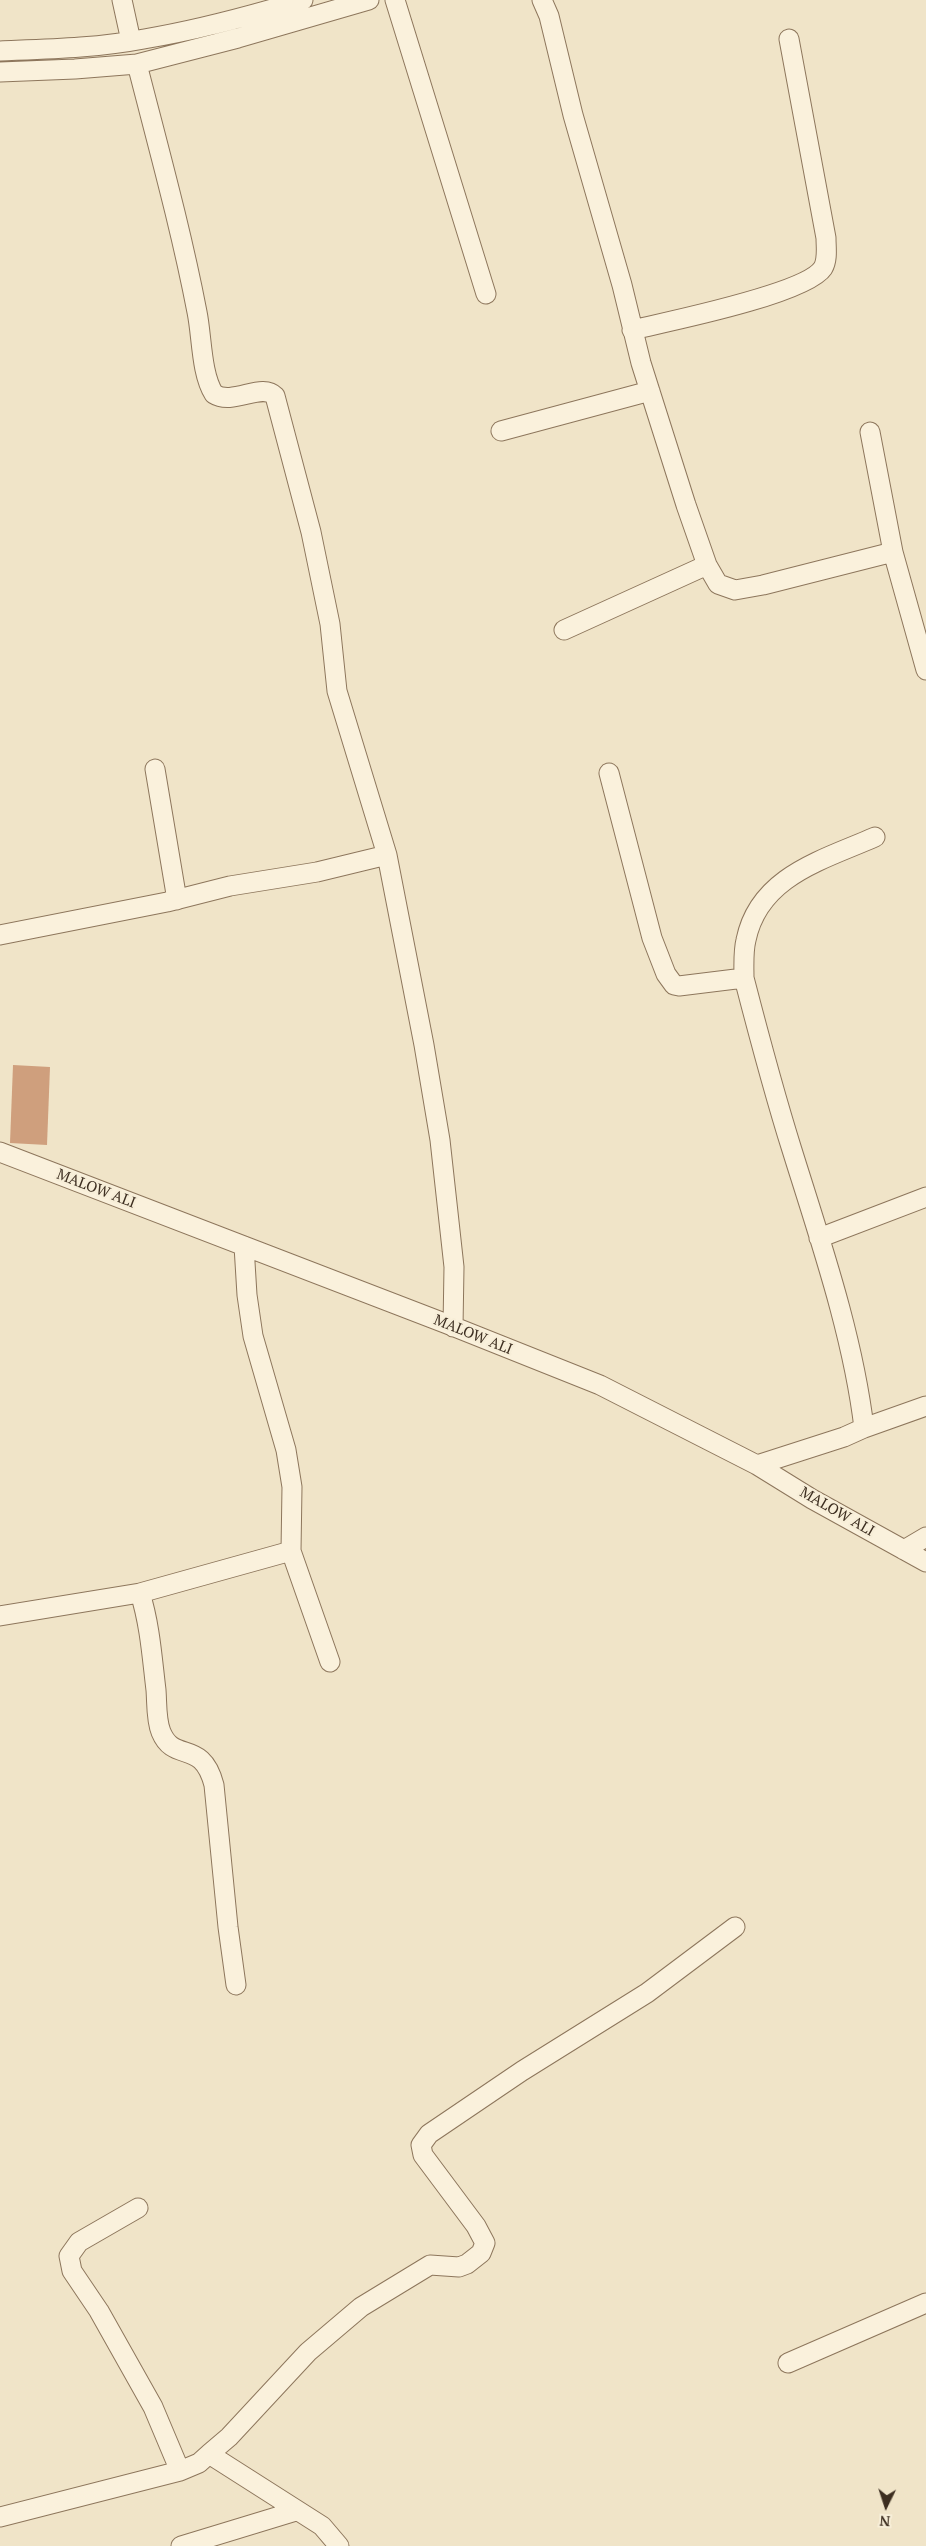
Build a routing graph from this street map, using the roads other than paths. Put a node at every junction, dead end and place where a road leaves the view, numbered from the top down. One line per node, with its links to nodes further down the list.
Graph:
1 (122, 0): 7 (street)
2 (303, 0): 7 (street)
3 (369, 0): 9 (street)
4 (395, 0): 11 (street)
5 (542, 0): 12 (street)
6 (789, 39): 12 (street)
7 (131, 41): 8 (street)
8 (0, 51)
9 (137, 64): 10 (street); 23 (street)
10 (0, 72)
11 (486, 294)
12 (632, 330): 13 (street)
13 (650, 391): 14 (street); 17 (street)
14 (501, 431)
15 (870, 432): 16 (street)
16 (893, 552): 17 (street); 19 (street)
17 (707, 565): 18 (street)
18 (564, 630)
19 (926, 670)
20 (155, 769): 24 (street)
21 (609, 773): 26 (street)
22 (876, 838): 26 (street)
23 (387, 855): 24 (street); 31 (street)
24 (177, 900): 25 (street)
25 (0, 935)
26 (744, 978): 29 (street)
27 (0, 1152): 30 (street, MALOW ALI)
28 (926, 1197): 29 (street)
29 (819, 1238): 33 (street)
30 (244, 1246): 31 (street, MALOW ALI); 37 (street)
31 (454, 1326): 34 (street, MALOW ALI)
32 (926, 1406): 33 (street)
33 (864, 1428): 34 (street)
34 (758, 1465): 36 (street, MALOW ALI)
35 (926, 1536): 36 (street)
36 (904, 1550): 38 (street, MALOW ALI)
37 (291, 1551): 39 (street); 41 (street)
38 (926, 1562)
39 (140, 1593): 40 (street); 43 (street)
40 (0, 1616)
41 (330, 1662)
42 (735, 1926): 47 (street)
43 (236, 1985)
44 (138, 2208): 48 (street)
45 (926, 2303): 46 (street)
46 (788, 2363)
47 (209, 2454): 48 (street); 49 (street)
48 (180, 2471): 50 (street)
49 (296, 2511): 51 (street); 52 (street)
50 (0, 2517)
51 (181, 2546)
52 (339, 2546)

